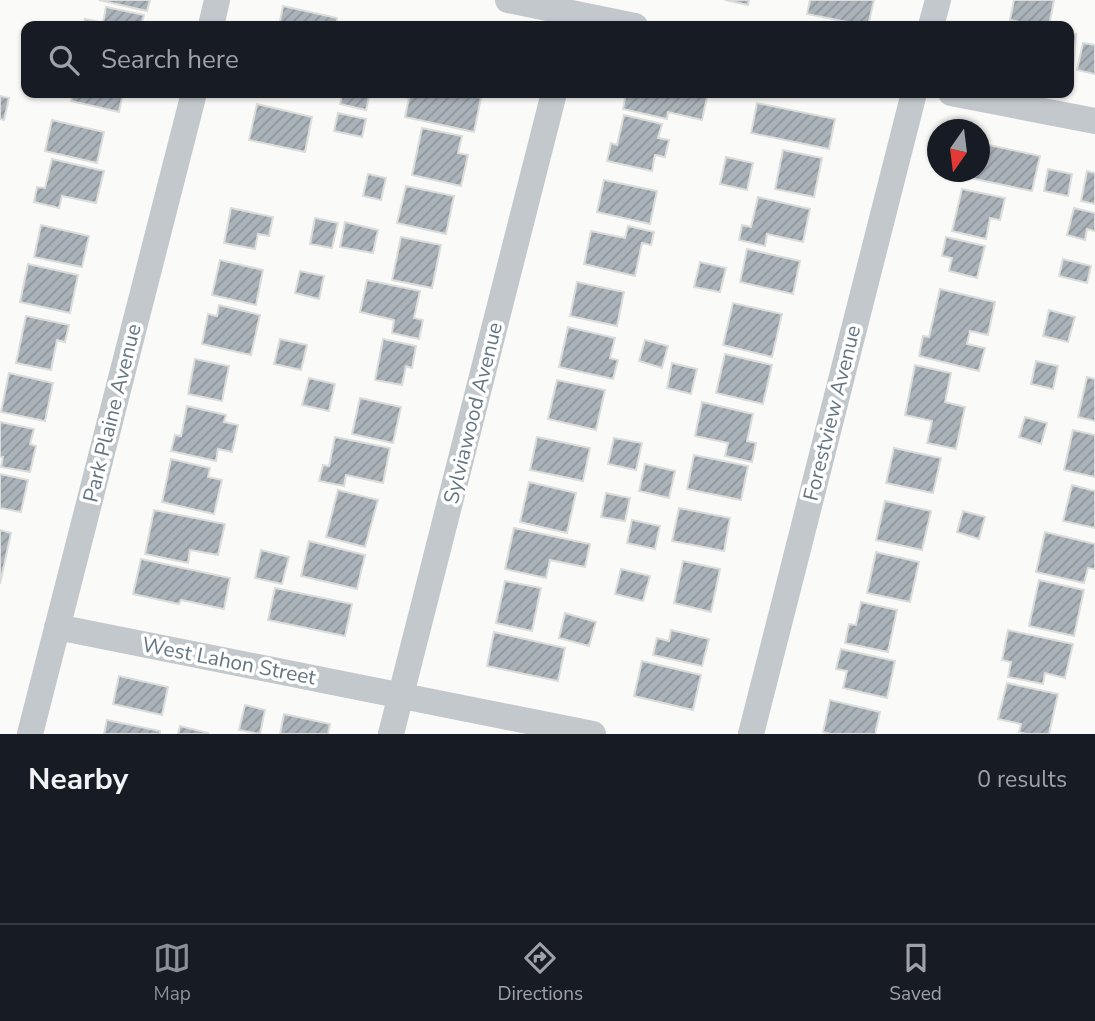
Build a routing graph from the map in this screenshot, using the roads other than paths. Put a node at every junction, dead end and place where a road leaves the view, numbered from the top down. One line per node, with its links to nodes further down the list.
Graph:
1 (217, 0): 5 (street)
2 (508, 0): 4 (street)
3 (938, 0): 7 (street)
4 (574, 13): 6 (street)
5 (212, 21)
6 (612, 21)
7 (932, 21)
8 (193, 98): 13 (street, Park Plaine Avenue)
9 (553, 98): 14 (street, Sylviawood Avenue)
10 (913, 98): 18 (street, Forestview Avenue)
11 (977, 98): 12 (street)
12 (1095, 121)
13 (57, 627): 14 (street, West Lahon Street); 15 (street, Park Plaine Avenue)
14 (401, 696): 16 (street, Sylviawood Avenue); 17 (street, West Lahon Street)
15 (30, 734)
16 (391, 734)
17 (593, 734)
18 (751, 734)

